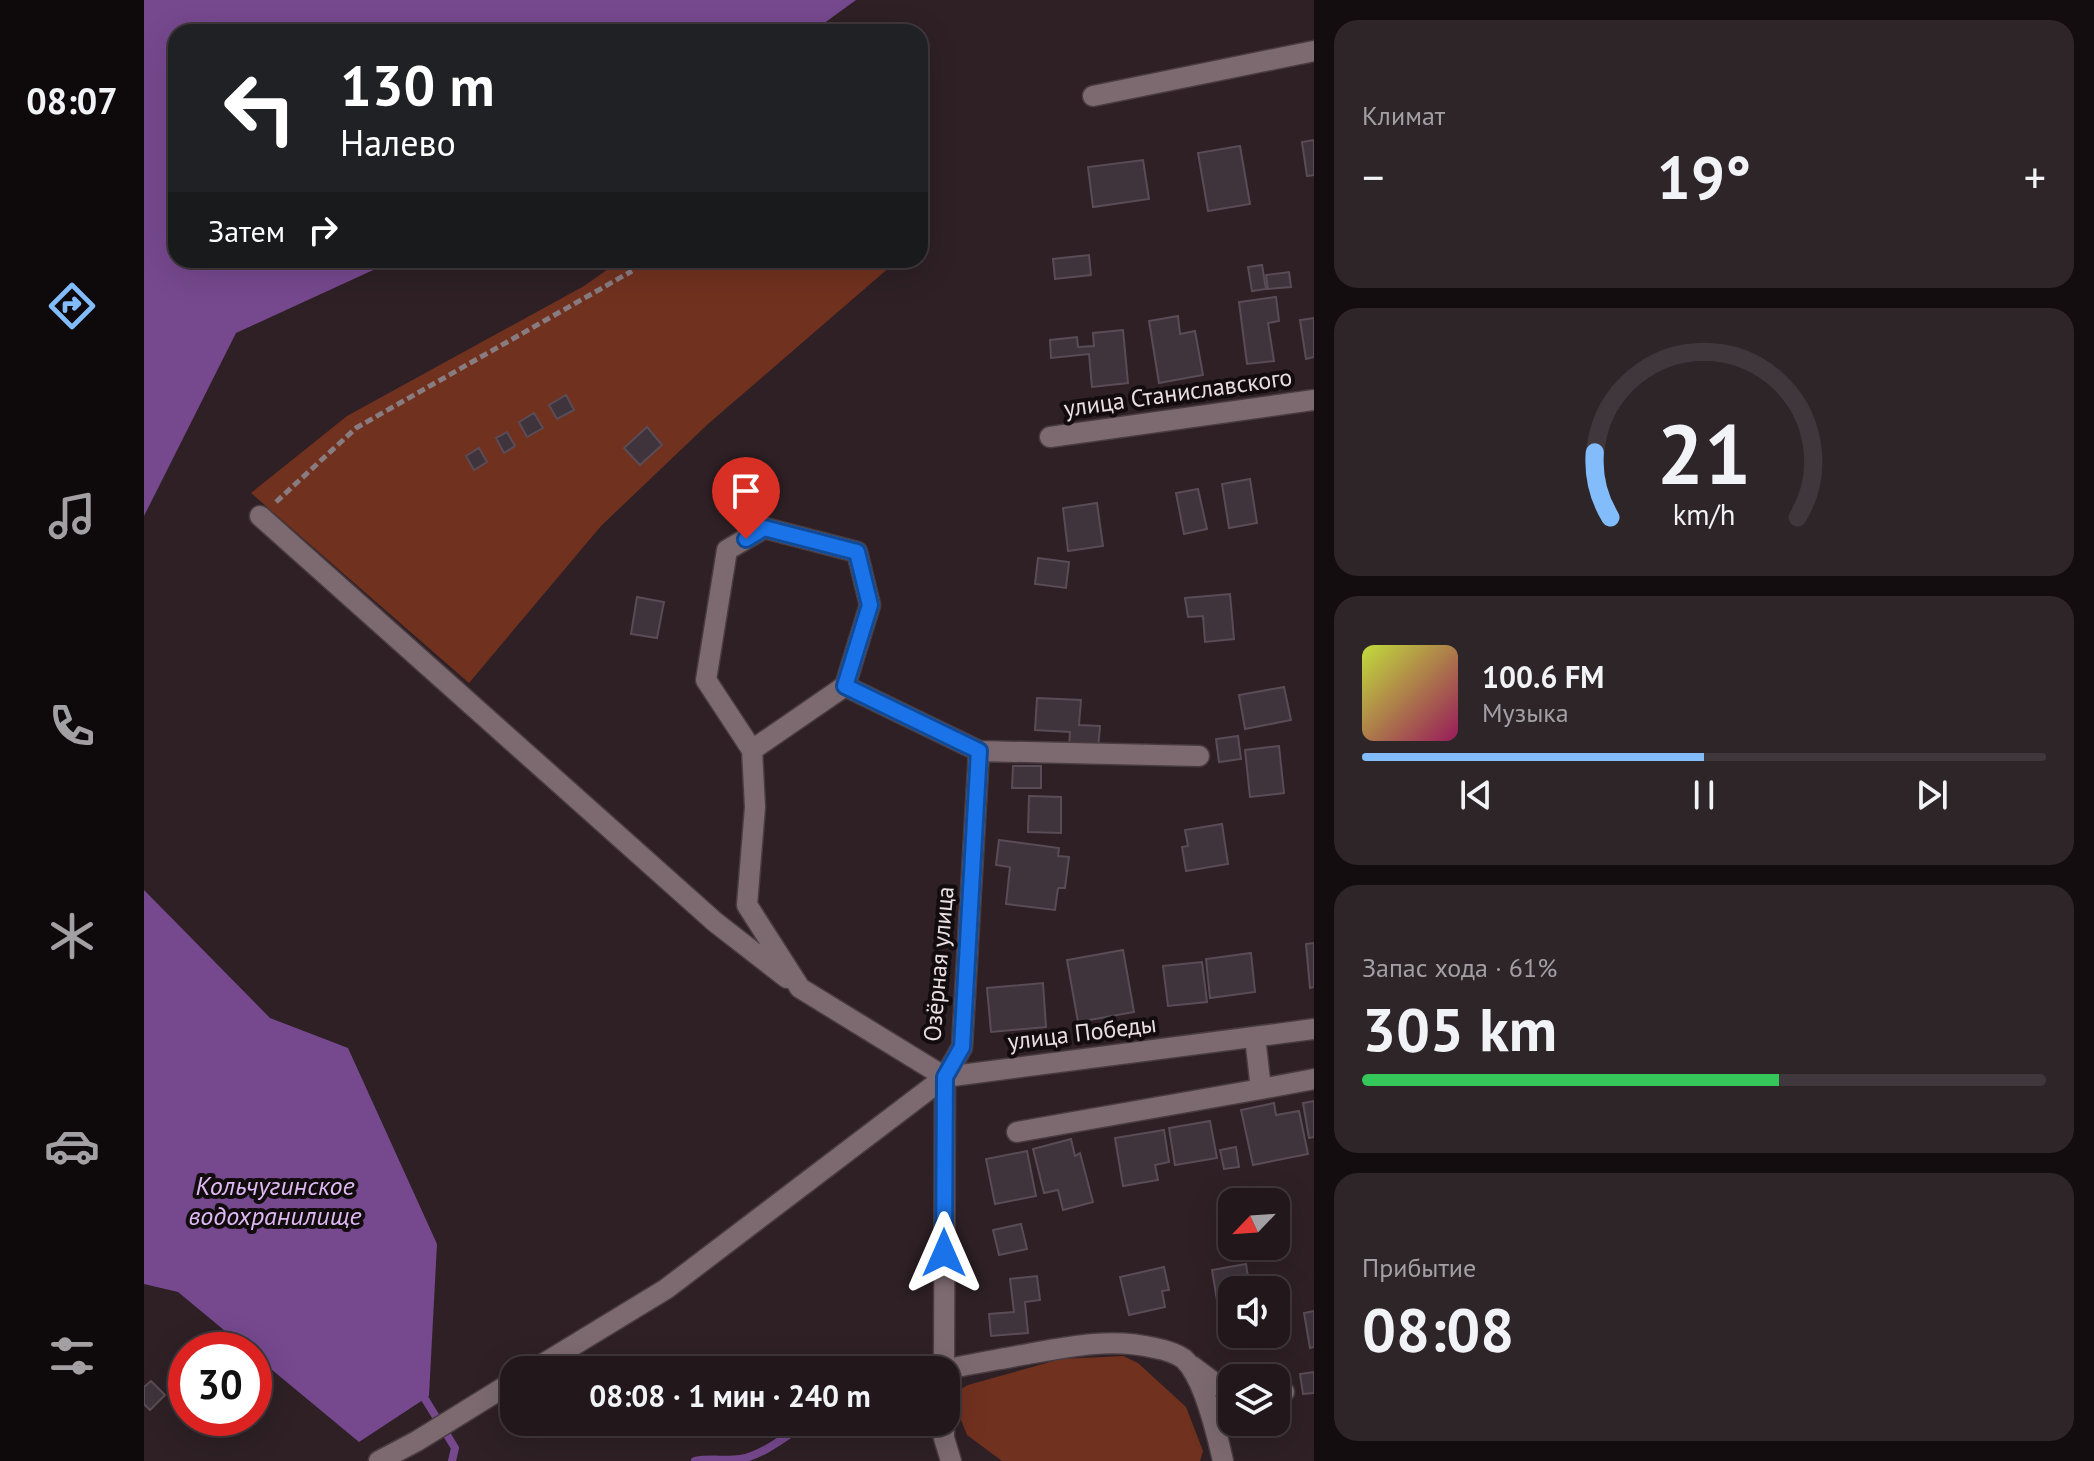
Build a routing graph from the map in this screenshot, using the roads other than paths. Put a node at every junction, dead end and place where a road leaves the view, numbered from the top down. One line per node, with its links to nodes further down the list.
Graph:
1 (1314, 51): 2 (street)
2 (1093, 96)
3 (1314, 400): 4 (street, улица Станиславского)
4 (1050, 437)
5 (260, 516): 10 (street)
6 (845, 686): 7 (street); 7 (street); 8 (street)
7 (752, 750): 10 (street)
8 (979, 751): 9 (street); 13 (street, Озёрная улица)
9 (1199, 756)
10 (800, 988): 13 (street)
11 (1314, 1029): 12 (street, улица Победы)
12 (1255, 1037): 13 (street, улица Победы); 15 (street)
13 (945, 1077): 17 (street); 18 (street, Озёрная улица)
14 (1314, 1079): 15 (street)
15 (1261, 1089): 16 (street)
16 (1017, 1132)
17 (556, 1356)
18 (944, 1356)
19 (1184, 1360): 20 (street); 21 (street); 26 (street)
20 (960, 1366)
21 (1218, 1385)
22 (500, 1390): 24 (street)
23 (944, 1436): 25 (street)
24 (379, 1461)
25 (951, 1461)
26 (1223, 1461)

